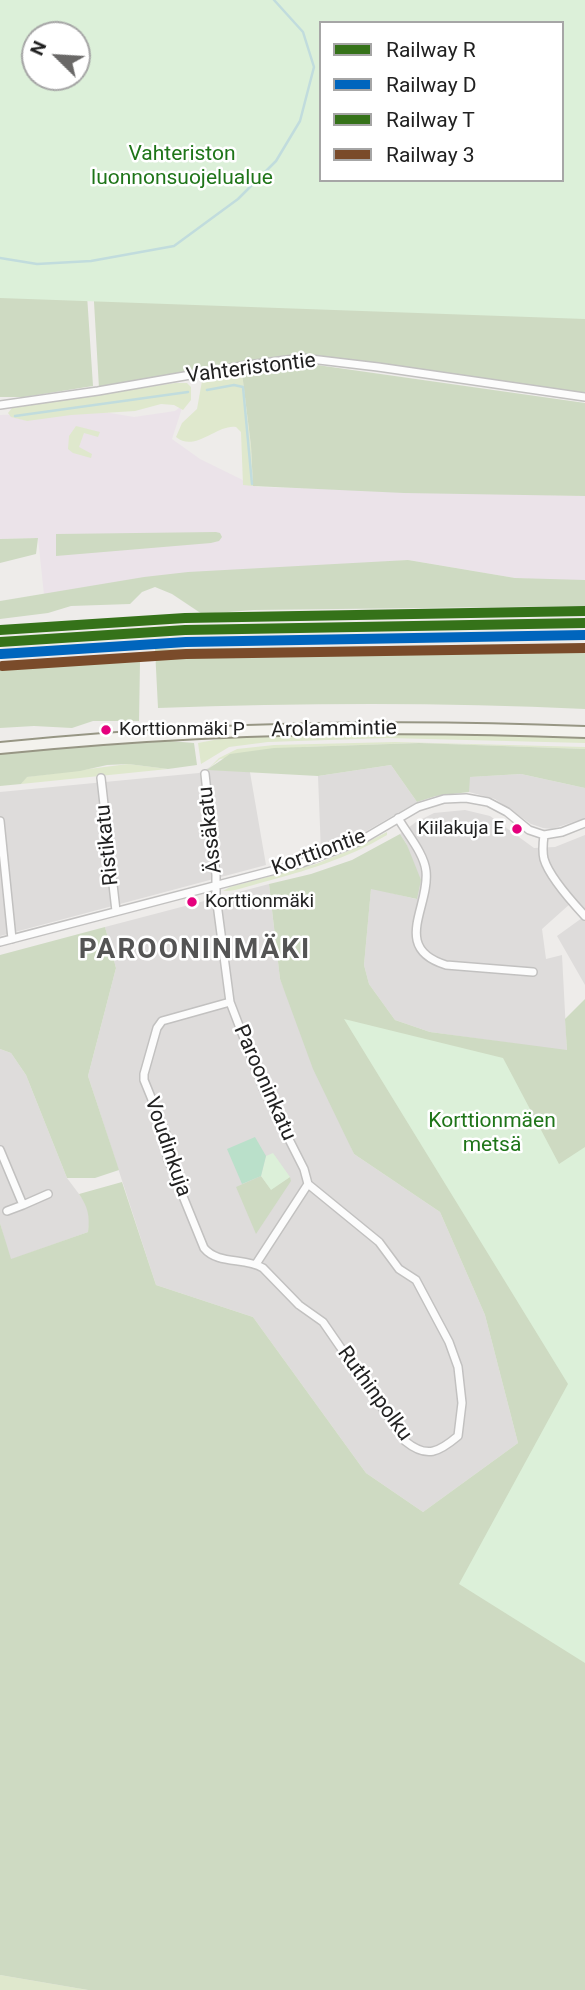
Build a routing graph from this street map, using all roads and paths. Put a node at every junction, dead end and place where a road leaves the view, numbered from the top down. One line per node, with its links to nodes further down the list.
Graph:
1 (585, 397): 2 (street, Vahteristontie)
2 (0, 405)
3 (585, 732): 4 (street, Arolammintie)
4 (0, 748)
5 (205, 774): 11 (street, Ässäkatu)
6 (101, 778): 12 (street, Ristikatu)
7 (398, 818): 10 (street, Korttiontie); 11 (street, Korttiontie); 16 (street)
8 (0, 821): 14 (street)
9 (585, 823): 10 (street)
10 (544, 835): 13 (street)
11 (217, 885): 12 (street, Korttiontie); 17 (street, Parooninkatu)
12 (116, 911): 14 (street, Korttiontie)
13 (585, 916)
14 (12, 939): 15 (street, Korttiontie)
15 (0, 942)
16 (533, 972)
17 (230, 1002): 19 (street, Parooninkatu); 23 (street, Voudinkuja)
18 (0, 1150): 21 (street)
19 (308, 1184): 23 (street); 23 (street, Ruthinpolku)
20 (48, 1194): 21 (street)
21 (23, 1205): 22 (street)
22 (7, 1211)
23 (256, 1264)

